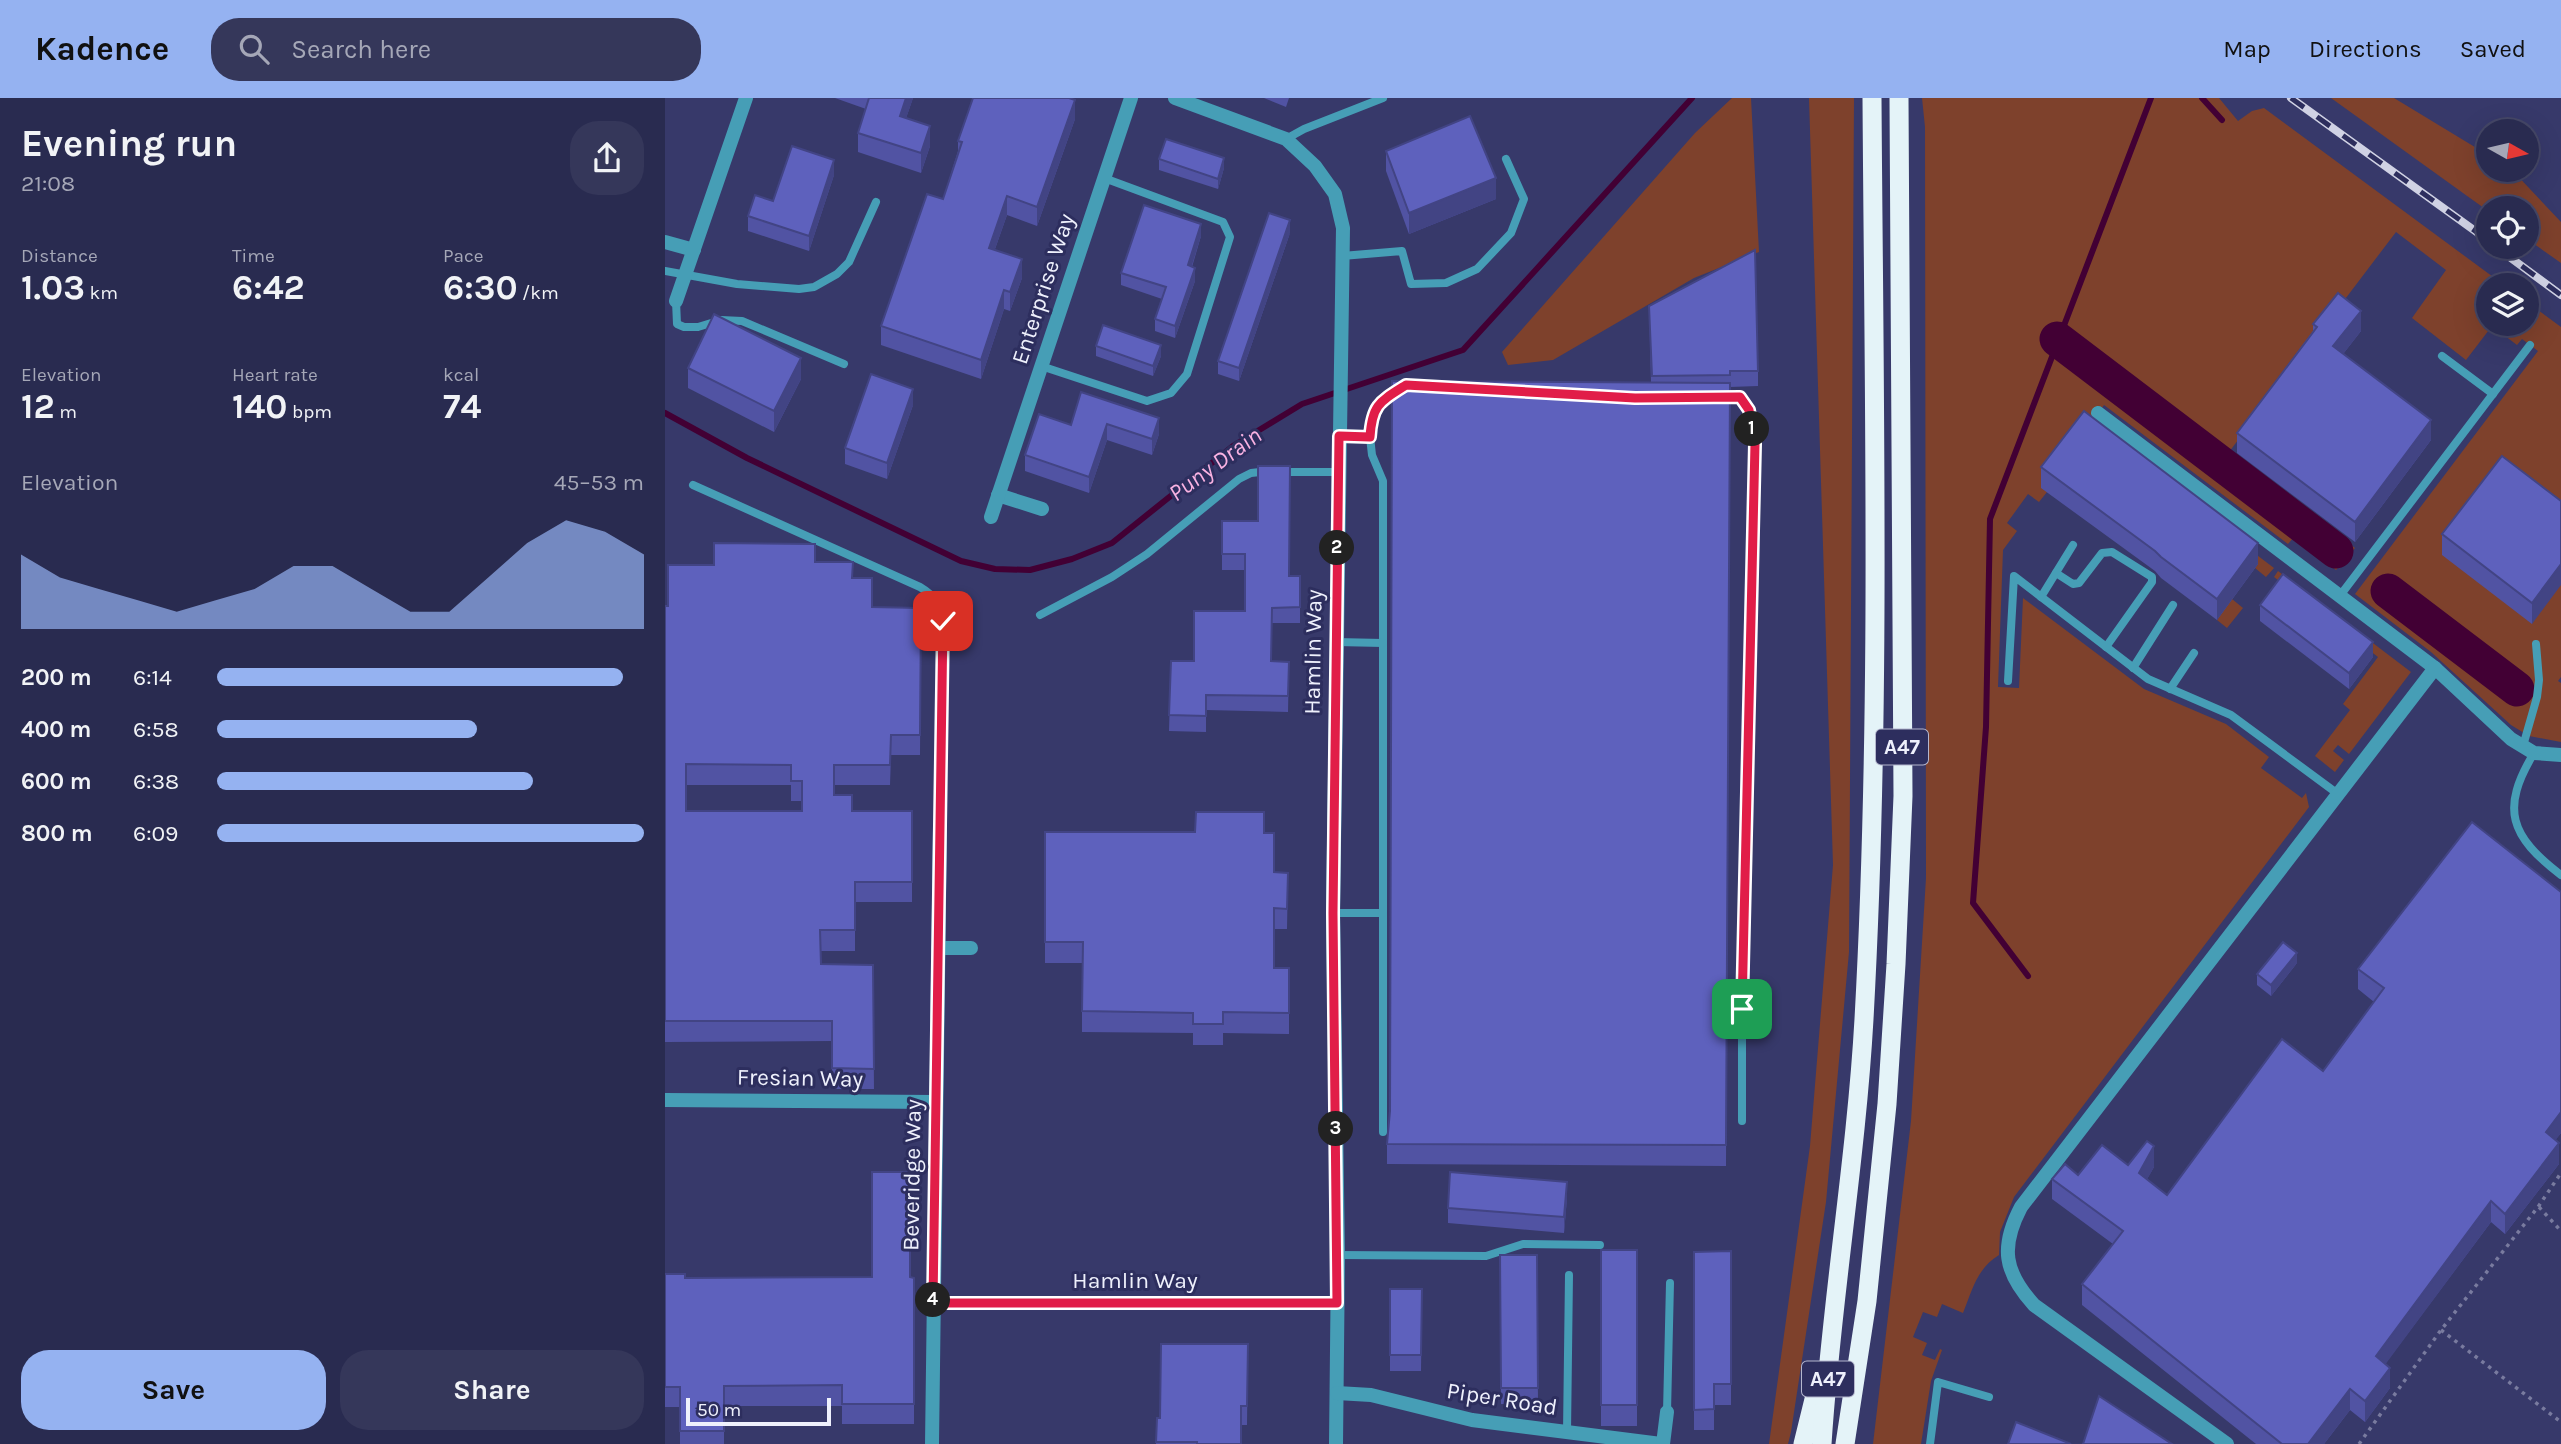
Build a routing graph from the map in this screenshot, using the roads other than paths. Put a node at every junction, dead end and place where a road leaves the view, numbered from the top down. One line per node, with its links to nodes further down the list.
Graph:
1 (746, 98): 12 (street)
2 (1131, 98): 9 (street, Enterprise Way)
3 (1175, 98): 7 (street, Hamlin Way)
4 (1383, 98): 7 (lane)
5 (1872, 99): 66 (highway, A47)
6 (1899, 99): 68 (highway, A47)
7 (1286, 139): 13 (street, Hamlin Way)
8 (1506, 159): 13 (lane)
9 (1104, 178): 20 (street, Enterprise Way); 20 (lane)
10 (876, 202): 15 (lane)
11 (665, 242): 12 (street)
12 (694, 250): 15 (street)
13 (1342, 256): 25 (street, Hamlin Way)
14 (665, 271): 15 (lane)
15 (685, 274): 16 (street)
16 (676, 301): 19 (lane)
17 (2530, 345): 22 (lane)
18 (2442, 356): 22 (lane)
19 (844, 364)
20 (1041, 366): 29 (street, Enterprise Way)
21 (1406, 385): 26 (lane)
22 (2493, 394): 35 (lane)
23 (1715, 396): 58 (lane)
24 (2098, 413): 35 (street)
25 (1339, 436): 26 (lane); 27 (street, Hamlin Way)
26 (1370, 437): 39 (lane)
27 (1338, 472): 37 (lane); 38 (street, Hamlin Way)
28 (693, 485): 50 (lane)
29 (999, 495): 30 (street); 31 (street, Enterprise Way)
30 (1042, 509)
31 (991, 517)
32 (2073, 545): 33 (lane)
33 (2056, 573): 34 (lane); 41 (lane)
34 (2041, 597): 41 (lane); 45 (lane)
35 (2339, 597): 44 (street)
36 (2173, 605): 43 (lane)
37 (1040, 615)
38 (1336, 642): 39 (lane); 52 (street, Hamlin Way)
39 (1383, 643): 53 (lane)
40 (2536, 644): 47 (lane)
41 (2106, 647): 43 (lane)
42 (2194, 653): 46 (lane)
43 (2133, 668): 46 (lane)
44 (2435, 668): 47 (street); 49 (street)
45 (2008, 681)
46 (2170, 689): 49 (lane)
47 (2529, 750): 48 (street); 51 (lane)
48 (2561, 755)
49 (2338, 794): 80 (street)
50 (940, 825): 54 (street, Beveridge Way)
51 (2561, 875)
52 (1333, 913): 53 (lane); 61 (street, Hamlin Way)
53 (1383, 913): 59 (lane)
54 (938, 948): 55 (street); 57 (street, Beveridge Way)
55 (971, 948)
56 (665, 1100): 57 (street, Fresian Way)
57 (935, 1102): 64 (street, Beveridge Way)
58 (1742, 1121)
59 (1383, 1132)
60 (1600, 1244): 61 (lane)
61 (1338, 1255): 65 (street, Hamlin Way)
62 (1569, 1275): 71 (lane)
63 (1670, 1283): 70 (lane)
64 (933, 1303): 65 (street, Hamlin Way); 72 (street, Beveridge Way)
65 (1337, 1303): 67 (street, Hamlin Way)
66 (1835, 1315): 75 (highway); 76 (highway, A47)
67 (1337, 1393): 71 (street, Piper Road); 73 (street, Hamlin Way)
68 (1853, 1393): 77 (highway, A47); 78 (highway)
69 (1989, 1397): 79 (lane)
70 (1667, 1412): 74 (street, Piper Road)
71 (1567, 1432): 74 (street, Piper Road)
72 (932, 1444)
73 (1336, 1444)
74 (1662, 1444)
75 (1803, 1444)
76 (1822, 1444)
77 (1837, 1444)
78 (1845, 1444)
79 (1930, 1444)
80 (2227, 1444)

